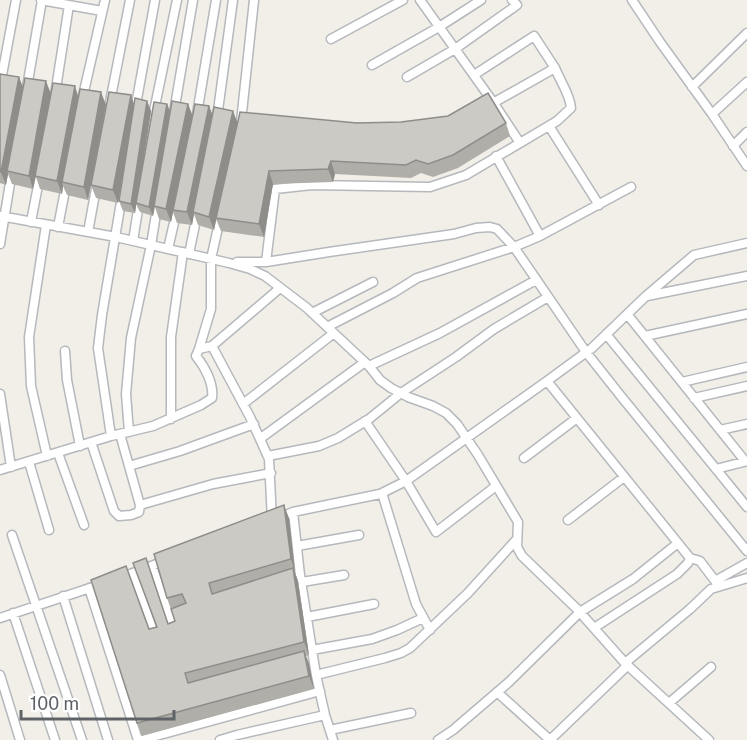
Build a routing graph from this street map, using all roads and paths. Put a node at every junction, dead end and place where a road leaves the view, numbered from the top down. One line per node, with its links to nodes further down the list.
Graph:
1 (16, 0): 27 (street)
2 (41, 0): 16 (street); 27 (street)
3 (105, 0): 17 (street)
4 (130, 0): 31 (street)
5 (155, 0): 31 (street)
6 (177, 0): 35 (street)
7 (193, 0): 37 (street)
8 (216, 0): 38 (street)
9 (233, 0): 43 (street)
10 (255, 0): 43 (street)
11 (403, 0): 20 (street)
12 (420, 0): 18 (street)
13 (481, 0): 18 (street)
14 (512, 0): 21 (street)
15 (632, 0): 28 (street)
16 (69, 5): 17 (street); 31 (street)
17 (102, 11): 31 (street)
18 (439, 27): 21 (street); 22 (street)
19 (747, 33): 28 (street)
20 (331, 39)
21 (455, 49): 24 (street); 25 (street)
22 (372, 65)
23 (555, 68): 24 (street); 33 (street); 47 (street)
24 (474, 75): 33 (street)
25 (407, 77)
26 (747, 82): 39 (street)
27 (9, 85): 29 (street); 32 (street)
28 (692, 87): 39 (street)
29 (36, 89)
30 (46, 90): 31 (street)
31 (93, 98): 34 (street); 35 (street); 36 (street); 41 (street)
32 (25, 99)
33 (493, 102): 40 (street); 51 (street)
34 (81, 107)
35 (155, 108): 37 (street); 42 (street)
36 (108, 111)
37 (174, 111): 38 (street); 44 (street)
38 (197, 114): 43 (street); 46 (street)
39 (712, 114): 52 (street)
40 (474, 115)
41 (134, 116)
42 (153, 119)
43 (229, 119): 45 (street); 48 (street); 50 (street)
44 (172, 122)
45 (252, 123)
46 (195, 126)
47 (549, 126): 51 (street); 66 (street)
48 (214, 129)
49 (747, 132): 52 (street)
50 (238, 133)
51 (520, 142): 53 (street)
52 (733, 146): 56 (street)
53 (496, 156): 72 (street); 83 (street)
54 (13, 164): 67 (street)
55 (42, 165): 68 (street)
56 (747, 166)
57 (69, 172): 70 (street)
58 (97, 177): 71 (street)
59 (124, 182): 73 (street)
60 (142, 186): 74 (street)
61 (631, 187): 66 (street)
62 (161, 189): 77 (street)
63 (180, 193): 79 (street)
64 (201, 197): 80 (street)
65 (224, 201): 81 (street)
66 (599, 204): 72 (street)
67 (2, 217): 68 (street); 76 (street)
68 (31, 222): 69 (street)
69 (45, 225): 70 (street); 122 (street)
70 (58, 227): 71 (street)
71 (88, 232): 73 (street)
72 (540, 236): 78 (street)
73 (116, 237): 74 (street); 116 (street)
74 (133, 241): 77 (street)
75 (747, 243): 88 (street)
76 (0, 244)
77 (151, 245): 79 (street); 115 (street)
78 (514, 247): 83 (street); 85 (street); 93 (street)
79 (168, 249): 80 (street)
80 (186, 253): 81 (street); 110 (street)
81 (211, 259): 82 (street); 97 (street)
82 (229, 262): 83 (street); 87 (street)
83 (266, 262)
84 (747, 276): 88 (street)
85 (536, 280): 89 (street); 100 (street)
86 (373, 282): 90 (street)
87 (280, 288): 90 (street); 96 (street)
88 (646, 296): 91 (street)
89 (548, 297): 99 (street); 105 (street)
90 (312, 313): 93 (street)
91 (627, 314): 94 (street); 95 (street)
92 (747, 314): 95 (street)
93 (331, 330): 100 (street); 108 (street)
94 (606, 334): 99 (street); 129 (street)
95 (645, 336): 103 (street)
96 (212, 346): 97 (street); 108 (street)
97 (199, 349): 110 (street)
98 (65, 351): 120 (street)
99 (586, 352): 102 (street); 149 (street)
100 (367, 364): 105 (street); 118 (street)
101 (747, 367): 103 (street)
102 (548, 381): 109 (street); 117 (street)
103 (682, 382): 107 (street)
104 (747, 386): 107 (street)
105 (400, 393): 111 (street); 117 (street)
106 (0, 394): 128 (street)
107 (694, 398): 114 (street)
108 (243, 404): 112 (street)
109 (577, 418): 124 (street); 132 (street)
110 (171, 419): 115 (street)
111 (365, 421): 123 (street); 133 (street)
112 (254, 424): 118 (street); 127 (street)
113 (747, 424): 114 (street)
114 (720, 430): 125 (street)
115 (129, 432): 116 (street)
116 (115, 435): 119 (street); 127 (street)
117 (466, 437): 133 (street); 134 (street)
118 (261, 438): 123 (street)
119 (91, 442): 120 (street); 136 (street)
120 (80, 446): 121 (street)
121 (58, 453): 122 (street); 142 (street)
122 (48, 456): 126 (street)
123 (268, 456): 131 (street)
124 (524, 458)
125 (746, 461): 129 (street)
126 (29, 462): 128 (street); 143 (street)
127 (129, 466): 136 (street)
128 (11, 467): 130 (street)
129 (716, 469): 137 (street)
130 (0, 470)
131 (271, 473): 136 (street); 140 (street)
132 (624, 477): 139 (street); 147 (street)
133 (406, 481): 134 (street); 135 (street)
134 (496, 486): 146 (street)
135 (382, 493): 138 (street); 168 (street)
136 (140, 505)
137 (747, 507)
138 (293, 512): 140 (street); 148 (street)
139 (568, 520)
140 (272, 521): 141 (street)
141 (263, 524)
142 (84, 525)
143 (49, 530)
144 (12, 535): 163 (street)
145 (359, 535): 148 (street)
146 (518, 538): 164 (street); 171 (street)
147 (678, 543): 151 (street); 164 (street)
148 (297, 546): 158 (street)
149 (747, 551)
150 (175, 557): 153 (street)
151 (690, 558): 159 (street); 170 (street)
152 (747, 563): 159 (street)
153 (152, 566): 154 (street); 169 (street)
154 (133, 573): 160 (street); 172 (street)
155 (344, 575): 158 (street)
156 (290, 578): 158 (street)
157 (747, 578): 159 (street)
158 (301, 579): 166 (street)
159 (717, 584): 175 (street)
160 (89, 588): 161 (street); 189 (street)
161 (63, 596): 163 (street); 188 (street)
162 (374, 604): 166 (street)
163 (36, 605): 165 (street); 187 (street)
164 (580, 612): 170 (street); 180 (street)
165 (13, 613): 167 (street); 186 (street)
166 (307, 617): 173 (street)
167 (0, 618)
168 (423, 618): 171 (street); 173 (street)
169 (174, 628)
170 (594, 628): 175 (street)
171 (430, 630): 178 (street)
172 (155, 637)
173 (313, 654): 174 (street); 178 (street)
174 (303, 661)
175 (626, 664): 181 (street); 193 (street)
176 (711, 668): 181 (street)
177 (0, 675): 185 (street)
178 (316, 675): 179 (street)
179 (320, 691): 183 (street); 189 (street)
180 (497, 692): 192 (street); 193 (street)
181 (669, 703): 194 (street)
182 (411, 713): 184 (street)
183 (325, 715): 184 (street); 190 (street)
184 (330, 730): 191 (street)
185 (20, 740)
186 (55, 740)
187 (82, 740)
188 (108, 740)
189 (140, 740)
190 (220, 740)
191 (333, 740)
192 (438, 740)
193 (550, 740)
194 (709, 740)

